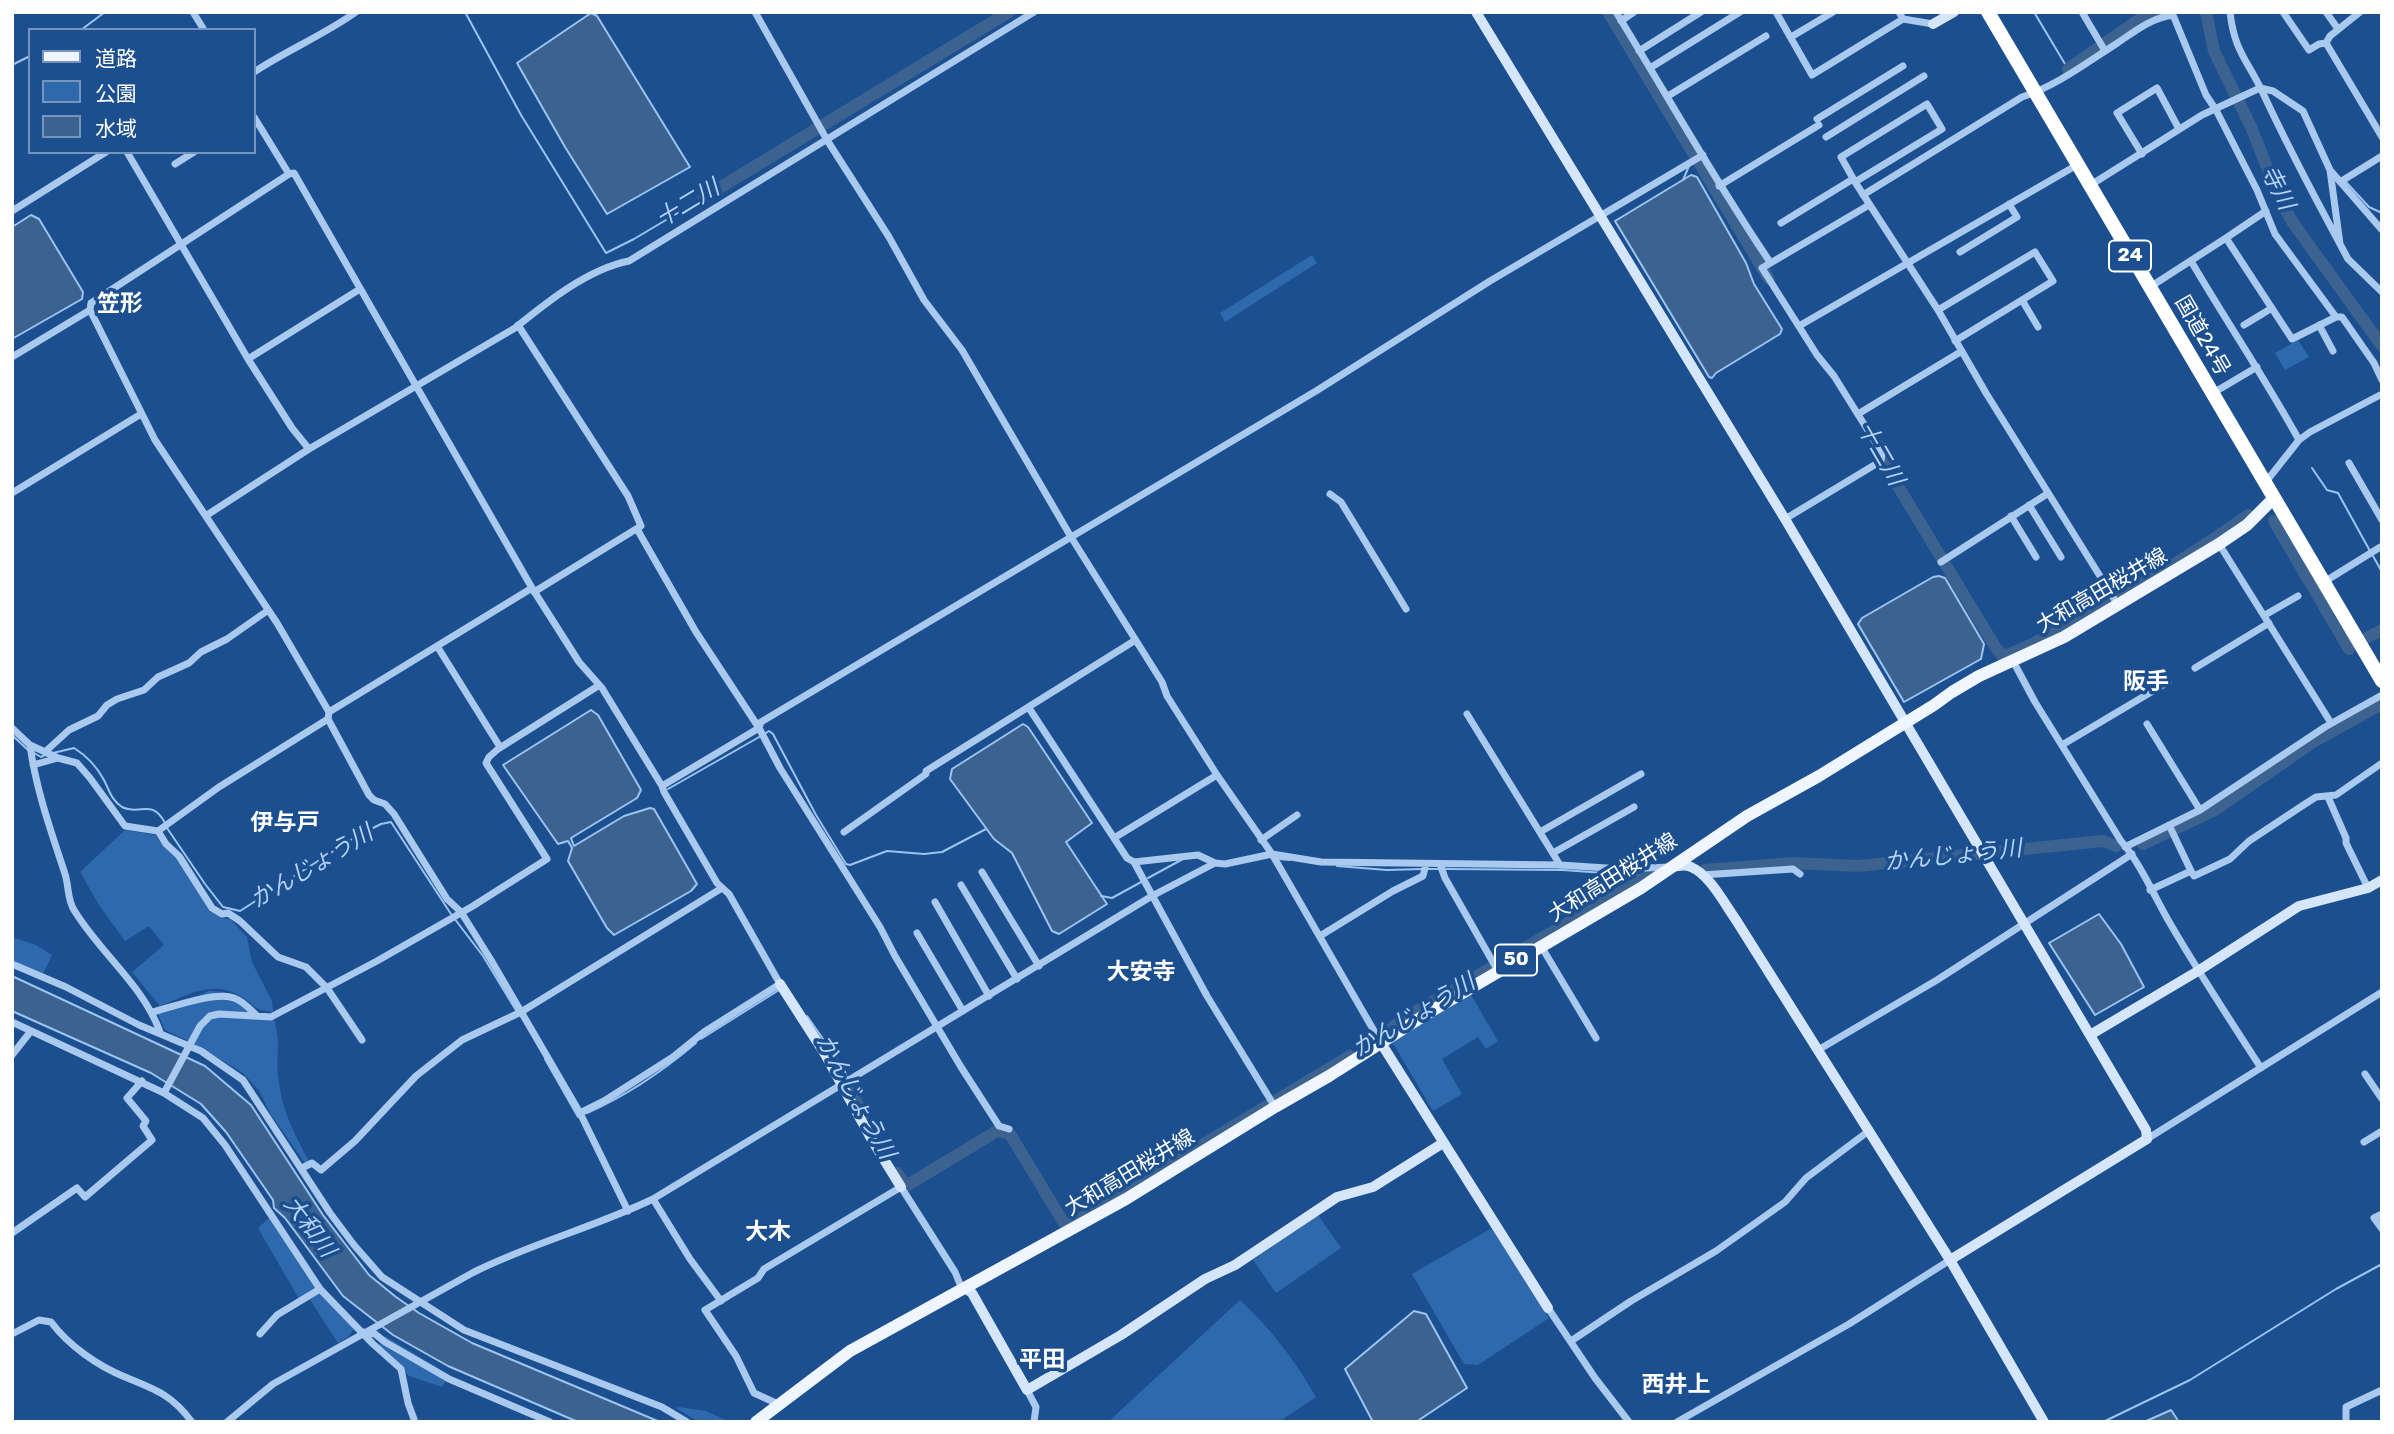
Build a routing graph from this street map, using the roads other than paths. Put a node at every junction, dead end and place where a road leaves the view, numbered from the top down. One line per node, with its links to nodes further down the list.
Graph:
1 (193, 12): 23 (street)
2 (356, 12): 32 (street)
3 (755, 12): 42 (street)
4 (1034, 12): 42 (street)
5 (1476, 12): 62 (street)
6 (1615, 12): 21 (street)
7 (1634, 12): 21 (street)
8 (1701, 12): 29 (street)
9 (1740, 12): 31 (street)
10 (1776, 12): 26 (street)
11 (1833, 12): 26 (street)
12 (1954, 12): 22 (street)
13 (1988, 12): 35 (highway, 国道24号 / 24)
14 (2082, 12): 28 (street)
15 (2230, 12): 34 (street)
16 (2283, 12): 27 (street)
17 (2326, 12): 24 (street)
18 (2360, 12): 24 (street)
19 (1901, 15): 22 (street); 26 (street)
20 (2149, 17): 28 (street); 37 (street)
21 (1621, 21): 29 (street)
22 (1933, 24)
23 (203, 28)
24 (2338, 29): 27 (street)
25 (1766, 36): 36 (street)
26 (1791, 37)
27 (2327, 45): 41 (street)
28 (2103, 47): 35 (street)
29 (1640, 51): 31 (street)
30 (1903, 66): 55 (street)
31 (1650, 68): 36 (street)
32 (256, 71)
33 (1924, 76): 40 (street)
34 (2259, 89): 37 (street); 51 (street); 66 (street)
35 (2035, 93): 50 (highway, 国道24号 / 24); 57 (street)
36 (1668, 96): 47 (street)
37 (2218, 109): 39 (street); 61 (street)
38 (256, 120): 52 (street)
39 (2179, 129): 46 (street); 46 (street)
40 (1826, 136)
41 (2382, 137)
42 (827, 140): 80 (street); 111 (street)
43 (103, 154): 60 (street)
44 (128, 154): 67 (street)
45 (191, 154): 49 (street)
46 (2142, 154): 56 (street)
47 (1703, 155): 55 (street); 62 (street)
48 (2382, 156): 54 (street)
49 (175, 164)
50 (2077, 165): 56 (highway, 国道24号 / 24); 58 (street)
51 (2330, 170): 54 (street); 66 (street)
52 (289, 174): 67 (street); 73 (street)
53 (1854, 180): 53 (street); 57 (street); 63 (street)
54 (2340, 182): 64 (street)
55 (1719, 186): 70 (street)
56 (2089, 186): 72 (highway, 国道24号 / 24)
57 (1863, 195): 59 (street)
58 (2009, 204): 68 (street); 71 (street)
59 (1869, 205): 70 (street); 71 (street)
60 (12, 211)
61 (2266, 211): 65 (street); 79 (street)
62 (1600, 216): 108 (street); 111 (street)
63 (1781, 223)
64 (2382, 230)
65 (2226, 238): 69 (street); 76 (street)
66 (2340, 244): 74 (street)
67 (181, 246): 77 (street); 89 (street)
68 (1960, 252)
69 (2191, 261): 72 (street); 90 (street)
70 (1770, 262): 83 (street)
71 (1908, 263): 78 (street); 83 (street)
72 (2149, 288): 93 (highway, 国道24号 / 24)
73 (360, 289): 89 (street); 92 (street)
74 (2382, 292)
75 (2022, 300): 78 (street); 84 (street); 85 (street)
76 (2272, 308): 81 (street); 82 (street)
77 (90, 310): 88 (street); 95 (street)
78 (1938, 310): 85 (street)
79 (2336, 317): 82 (street); 91 (street)
80 (518, 325): 92 (street); 110 (street)
81 (2244, 325)
82 (2319, 325): 87 (street)
83 (1799, 326): 96 (street)
84 (2038, 327)
85 (1955, 341): 86 (street)
86 (1962, 351): 96 (street); 103 (street)
87 (2333, 351)
88 (12, 357)
89 (248, 359): 98 (street)
90 (2257, 367): 93 (street); 97 (street)
91 (2382, 380)
92 (416, 386): 98 (street); 118 (street)
93 (2212, 394): 100 (highway, 国道24号 / 24)
94 (2382, 394): 97 (street)
95 (141, 414): 101 (street); 106 (street)
96 (1858, 414): 108 (street)
97 (2299, 440): 100 (street)
98 (309, 449): 106 (street)
99 (2349, 463): 109 (street)
100 (2265, 483): 104 (highway, 国道24号 / 24)
101 (12, 494)
102 (1331, 494): 121 (street)
103 (2047, 494): 105 (street); 120 (street)
104 (2274, 498): 112 (main road, 大和高田桜井線 / 50); 117 (highway, 国道24号 / 24)
105 (2028, 505): 107 (street); 115 (street)
106 (206, 515): 122 (street)
107 (2011, 516): 114 (street); 116 (street)
108 (1785, 519): 136 (street)
109 (2382, 520)
110 (637, 529): 118 (street); 140 (street)
111 (1071, 537): 125 (street); 140 (street)
112 (2219, 544): 120 (main road, 大和高田桜井線 / 50); 123 (street)
113 (2382, 546): 117 (street)
114 (2036, 557)
115 (2061, 557)
116 (1941, 562)
117 (2323, 582): 129 (highway, 国道24号 / 24)
118 (533, 590): 126 (street); 131 (street)
119 (2298, 596): 123 (street)
120 (2118, 605): 127 (main road, 大和高田桜井線 / 50)
121 (1406, 610)
122 (267, 611): 135 (street); 144 (street)
123 (2264, 615): 124 (street)
124 (2269, 623): 128 (street); 137 (street)
125 (1134, 641): 133 (street); 149 (street)
126 (437, 646): 135 (street); 143 (street)
127 (2013, 661): 136 (main road, 大和高田桜井線 / 50); 142 (street)
128 (2195, 668)
129 (2382, 681)
130 (2168, 682): 142 (street)
131 (598, 686): 143 (street); 150 (street)
132 (2382, 695): 137 (street)
133 (1029, 708): 157 (street); 159 (street)
134 (1467, 714): 158 (street)
135 (328, 715): 156 (street); 182 (street)
136 (1906, 722): 170 (main road, 大和高田桜井線 / 50); 183 (street)
137 (2331, 723): 153 (street)
138 (2147, 724): 153 (street)
139 (12, 728): 141 (street)
140 (759, 728): 150 (street); 201 (street)
141 (30, 745): 144 (street); 147 (street)
142 (2062, 745): 161 (street)
143 (500, 747): 182 (street)
144 (46, 751): 145 (street)
145 (58, 758): 147 (street); 156 (street)
146 (2382, 763): 151 (street)
147 (33, 765): 197 (street)
148 (1641, 774): 158 (street)
149 (1217, 775): 159 (street); 160 (street)
150 (662, 786): 177 (street)
151 (2328, 797): 171 (street); 178 (street)
152 (1634, 807): 162 (street)
153 (2200, 810): 155 (street)
154 (1297, 815): 160 (street)
155 (2171, 829): 161 (street); 171 (street)
156 (158, 831): 193 (street)
157 (844, 832)
158 (1540, 832): 162 (street)
159 (1114, 838): 165 (street)
160 (1261, 840): 163 (street)
161 (2125, 846): 164 (street)
162 (1553, 853): 169 (street)
163 (1272, 854): 166 (street); 167 (street); 185 (street)
164 (2132, 854): 179 (street); 183 (street)
165 (1133, 862): 166 (street); 180 (street)
166 (1215, 863): 180 (street)
167 (1426, 864): 168 (street); 185 (street)
168 (1440, 864): 169 (street); 189 (street)
169 (1560, 865): 170 (street)
170 (1671, 867): 174 (street); 186 (main road, 大和高田桜井線 / 50)
171 (2191, 871): 179 (street)
172 (982, 872): 188 (street)
173 (1800, 874): 174 (street)
174 (1702, 875): 209 (street)
175 (2382, 880): 178 (street)
176 (961, 885): 191 (street)
177 (722, 888): 192 (street); 198 (street)
178 (2368, 888): 190 (street)
179 (2150, 890): 190 (street)
180 (1152, 896): 188 (street); 217 (street)
181 (935, 902): 195 (street)
182 (461, 912): 193 (street); 198 (street)
183 (2025, 924): 204 (street); 209 (street)
184 (917, 933): 196 (street)
185 (1320, 936): 207 (street)
186 (1541, 945): 189 (main road, 大和高田桜井線 / 50); 205 (street)
187 (12, 964): 203 (street)
188 (1039, 966): 191 (street)
189 (1496, 967): 207 (main road, 大和高田桜井線 / 50)
190 (2198, 971): 204 (street); 211 (street)
191 (1017, 979): 195 (street)
192 (780, 984): 214 (street); 218 (street)
193 (327, 989): 199 (street); 206 (street)
194 (2382, 992): 211 (street)
195 (989, 996): 196 (street)
196 (963, 1011): 201 (street)
197 (153, 1012): 199 (street); 203 (street)
198 (521, 1012): 218 (street); 226 (street)
199 (257, 1016): 208 (street)
200 (12, 1022): 202 (street)
201 (937, 1025): 214 (street); 219 (street)
202 (31, 1031): 210 (street); 213 (street)
203 (160, 1032): 208 (street)
204 (2090, 1035): 222 (street)
205 (1596, 1038)
206 (362, 1040)
207 (1379, 1040): 217 (main road, 大和高田桜井線 / 50); 224 (street)
208 (190, 1045): 215 (street); 225 (street)
209 (1818, 1050): 220 (street)
210 (12, 1055)
211 (2261, 1068): 222 (street)
212 (2365, 1074): 216 (street)
213 (142, 1081): 215 (street); 233 (street)
214 (842, 1085): 228 (street); 229 (street)
215 (164, 1093): 235 (street)
216 (2382, 1098)
217 (1273, 1103): 236 (main road, 大和高田桜井線 / 50)
218 (580, 1113): 230 (street)
219 (1009, 1129)
220 (1870, 1130): 234 (street); 243 (street)
221 (2382, 1131): 223 (street)
222 (2147, 1139): 234 (street)
223 (2364, 1142)
224 (1443, 1143): 239 (street); 244 (street)
225 (302, 1168): 226 (street); 227 (street)
226 (321, 1170): 227 (street)
227 (310, 1180): 238 (street)
228 (901, 1187): 236 (street); 237 (street)
229 (653, 1199): 230 (street); 237 (street)
230 (628, 1211): 238 (street)
231 (2382, 1214): 232 (street)
232 (2382, 1229)
233 (12, 1233)
234 (1950, 1260): 255 (street); 256 (street)
235 (320, 1289): 240 (street); 242 (street)
236 (963, 1289): 244 (street); 246 (main road, 大和高田桜井線 / 50)
237 (721, 1301): 246 (street)
238 (419, 1303): 240 (street); 251 (street)
239 (1548, 1308): 243 (street)
240 (367, 1330): 248 (street); 249 (street); 250 (street)
241 (12, 1334): 247 (street)
242 (260, 1334)
243 (1571, 1341): 254 (street)
244 (1027, 1390): 253 (street)
245 (2382, 1390): 257 (street)
246 (778, 1404): 252 (main road, 大和高田桜井線 / 50)
247 (192, 1422)
248 (227, 1422)
249 (415, 1422)
250 (550, 1422)
251 (687, 1422)
252 (757, 1422)
253 (1034, 1422)
254 (1629, 1422)
255 (1677, 1422)
256 (2044, 1422)
257 (2346, 1422)

